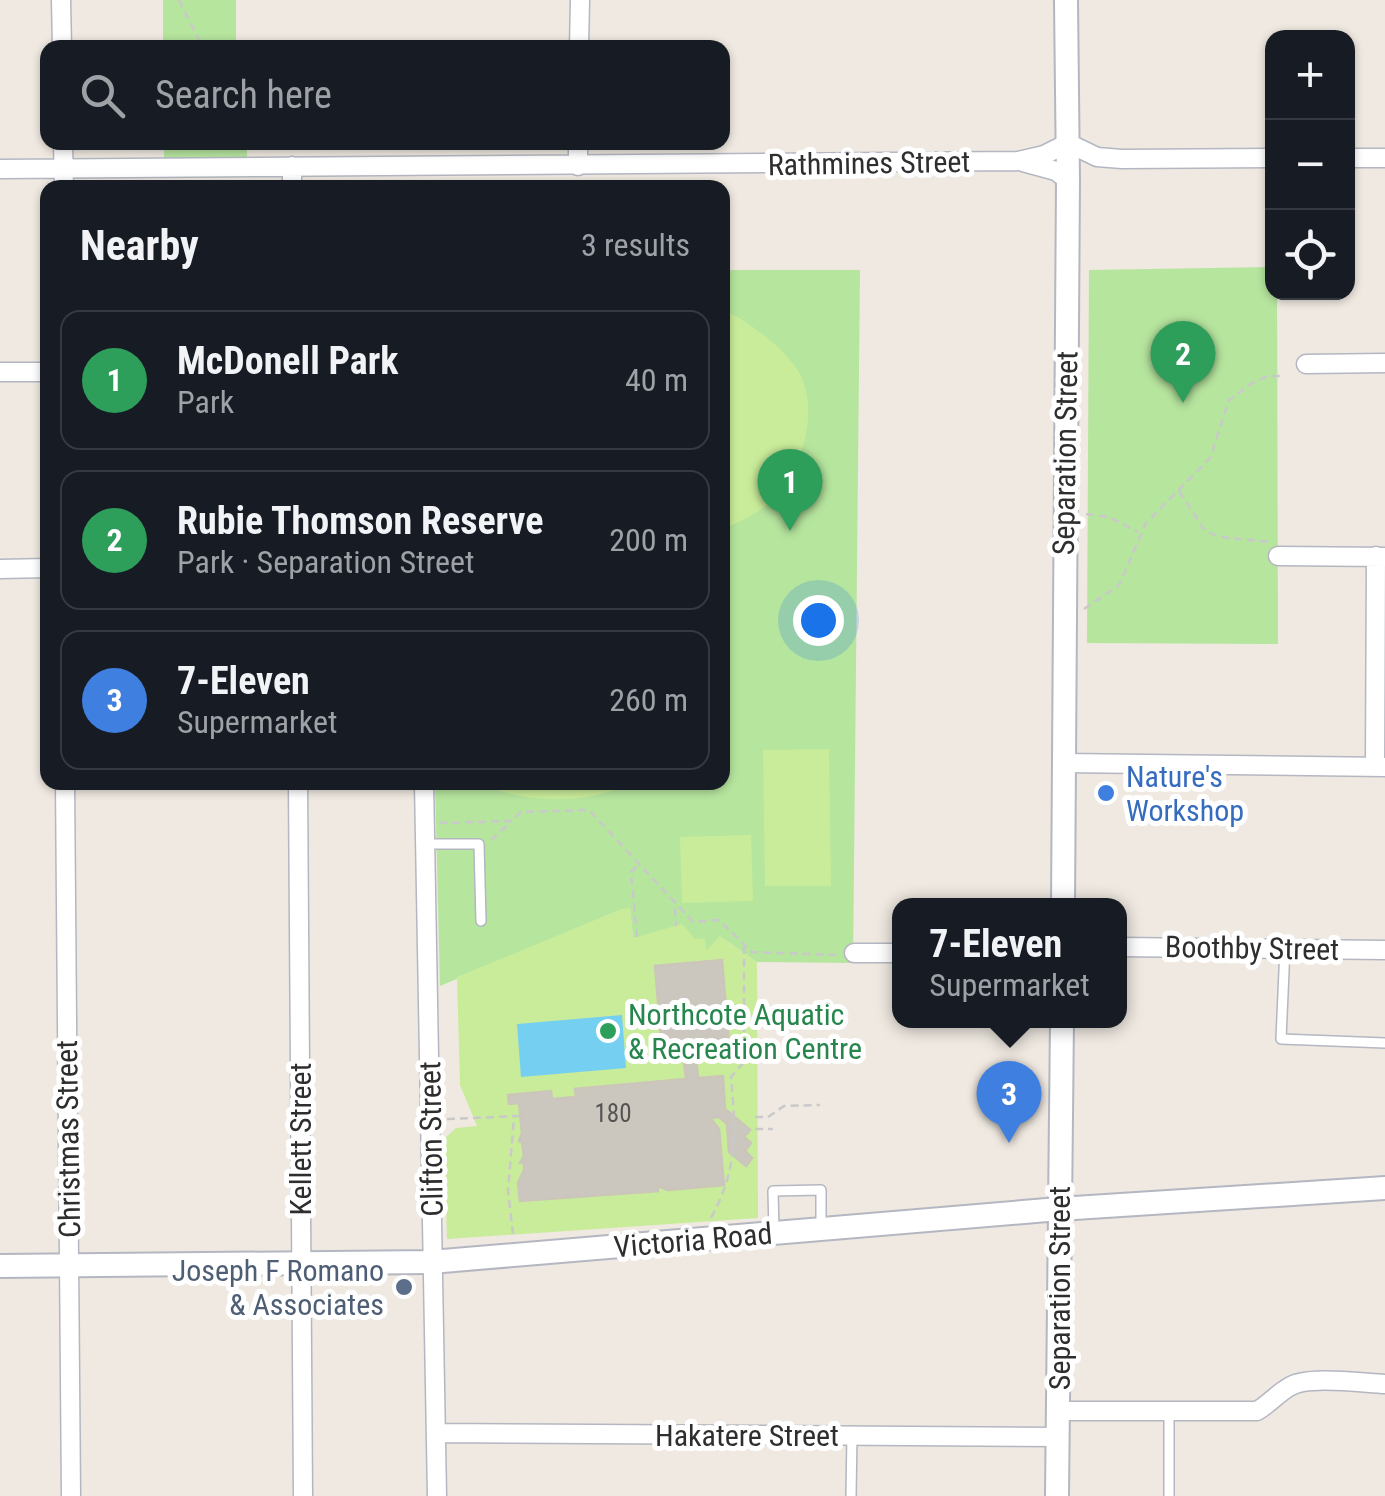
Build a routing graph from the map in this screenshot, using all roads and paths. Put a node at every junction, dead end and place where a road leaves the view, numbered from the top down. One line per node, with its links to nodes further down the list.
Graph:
1 (61, 0): 5 (street)
2 (179, 0): 6 (path)
3 (580, 0): 7 (street)
4 (1066, 0): 8 (street, Separation Street)
5 (62, 40)
6 (198, 40)
7 (579, 40)
8 (1068, 143): 11 (street); 14 (street, Rathmines Street); 20 (street, Separation Street)
9 (64, 150): 18 (street)
10 (578, 150): 16 (street)
11 (1265, 158)
12 (1355, 158): 13 (street)
13 (1385, 158)
14 (1018, 161): 16 (street, Rathmines Street); 20 (street, Rathmines Street)
15 (292, 166): 16 (street, Rathmines Street); 18 (street, Rathmines Street); 19 (street)
16 (578, 166)
17 (0, 169): 18 (street, Rathmines Street)
18 (64, 178)
19 (292, 180)
20 (1068, 180): 35 (street, Separation Street)
21 (1306, 364): 22 (street)
22 (1385, 364)
23 (0, 372): 24 (street)
24 (40, 372)
25 (1281, 376): 26 (path)
26 (1180, 491): 28 (path); 29 (path)
27 (1081, 514): 28 (path)
28 (1140, 533): 33 (path)
29 (1278, 549): 30 (street)
30 (1380, 556): 34 (street)
31 (40, 568): 32 (street)
32 (0, 569)
33 (1079, 612)
34 (1380, 658): 36 (street)
35 (1063, 762): 36 (street); 45 (street, Separation Street)
36 (1380, 767)
37 (65, 790): 73 (street, Christmas Street)
38 (298, 790): 72 (street, Kellett Street)
39 (424, 790): 41 (street, Clifton Street)
40 (512, 821): 41 (path); 43 (path); 44 (path)
41 (425, 824): 42 (street, Clifton Street)
42 (425, 844): 43 (lane); 62 (street, Clifton Street)
43 (480, 852): 47 (lane)
44 (639, 864): 46 (path); 49 (path)
45 (1062, 898)
46 (677, 905): 48 (path); 50 (path)
47 (481, 920)
48 (676, 926)
49 (637, 936)
50 (744, 944): 54 (path); 67 (path)
51 (1127, 947): 52 (street, Boothby Street)
52 (1285, 948): 53 (street, Boothby Street); 57 (lane)
53 (1385, 950)
54 (854, 952): 55 (street)
55 (892, 953)
56 (1062, 1028): 66 (street, Separation Street)
57 (1385, 1043)
58 (820, 1105): 61 (path)
59 (514, 1116): 60 (path); 62 (path); 70 (path)
60 (520, 1116)
61 (754, 1117)
62 (431, 1120): 71 (street, Clifton Street)
63 (773, 1128): 64 (path)
64 (755, 1129)
65 (1385, 1188): 66 (street, Victoria Road)
66 (1060, 1210): 68 (street, Victoria Road); 76 (street, Separation Street)
67 (711, 1218)
68 (821, 1230): 69 (street, Victoria Road); 69 (lane)
69 (774, 1233): 71 (street, Victoria Road)
70 (513, 1236)
71 (431, 1262): 72 (street, Victoria Road); 78 (street, Clifton Street)
72 (301, 1263): 73 (street, Victoria Road); 82 (street, Kellett Street)
73 (69, 1265): 74 (street, Victoria Road); 81 (street, Christmas Street)
74 (0, 1266)
75 (1385, 1384): 77 (street)
76 (1058, 1411): 77 (street); 80 (street, Separation Street)
77 (1169, 1411): 86 (lane)
78 (436, 1433): 79 (street, Hakatere Street); 83 (street, Clifton Street)
79 (852, 1436): 80 (street, Hakatere Street); 84 (lane)
80 (1058, 1437): 85 (street, Separation Street)
81 (71, 1496)
82 (303, 1496)
83 (437, 1496)
84 (852, 1496)
85 (1058, 1496)
86 (1169, 1496)

